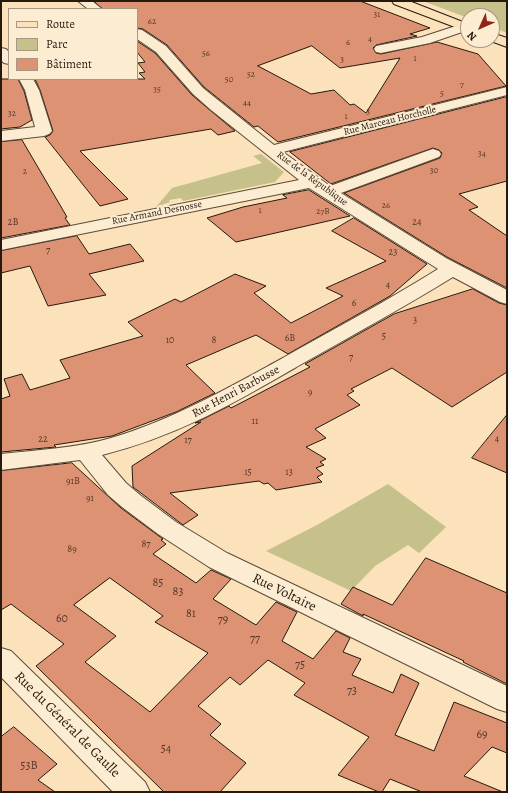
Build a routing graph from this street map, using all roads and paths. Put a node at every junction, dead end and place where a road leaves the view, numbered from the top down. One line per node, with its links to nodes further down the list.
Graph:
1 (84, 1): 3 (street)
2 (398, 1): 4 (main road)
3 (94, 8)
4 (460, 25)
5 (460, 30): 7 (street)
6 (138, 34): 11 (street, Rue de la République)
7 (381, 49)
8 (27, 80): 10 (street)
9 (503, 95): 11 (street, Rue Marceau Horcholle)
10 (1, 136)
11 (272, 150): 13 (street, Rue de la République)
12 (433, 154): 14 (street)
13 (312, 182): 14 (street, Rue de la République); 15 (street, Rue Armand Desnosse)
14 (328, 192): 16 (street, Rue de la République)
15 (1, 245)
16 (452, 269): 17 (street, Rue de la République); 18 (street, Rue Henri Barbusse)
17 (507, 298)
18 (86, 451): 19 (street, Rue Henri Barbusse); 21 (street, Rue Voltaire)
19 (1, 462)
20 (1, 658): 22 (street, Rue du Général de Gaulle)
21 (507, 700)
22 (134, 792)

